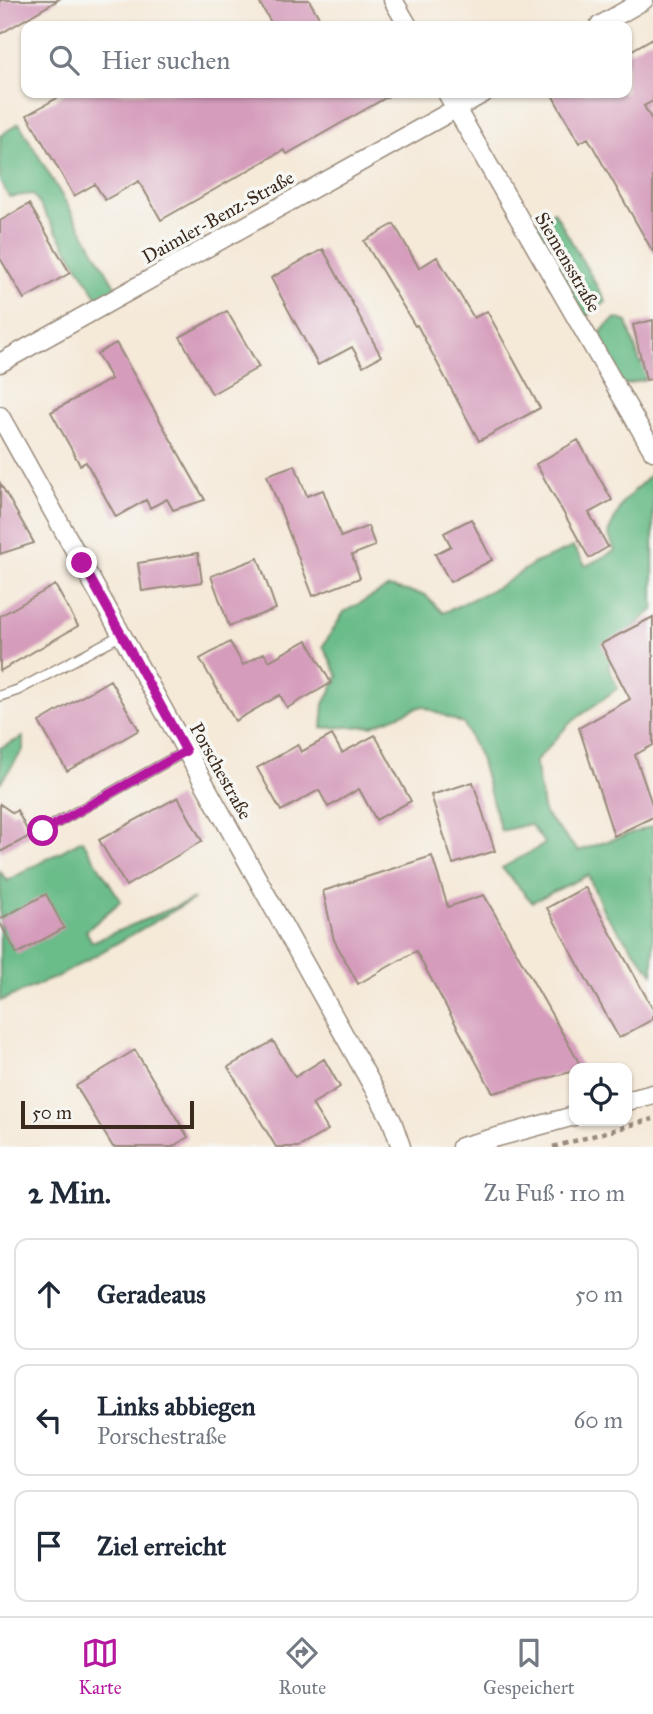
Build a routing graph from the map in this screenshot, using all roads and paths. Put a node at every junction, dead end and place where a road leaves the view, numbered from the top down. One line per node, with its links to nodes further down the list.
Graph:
1 (393, 0): 3 (street)
2 (644, 0): 4 (street)
3 (405, 21)
4 (608, 21)
5 (450, 98): 7 (street, Siemensstraße)
6 (475, 98): 7 (street, Daimler-Benz-Straße)
7 (456, 109): 8 (street, Daimler-Benz-Straße); 10 (street, Siemensstraße)
8 (0, 363)
9 (0, 416): 11 (street, Porschestraße)
10 (653, 451)
11 (121, 635): 12 (lane); 13 (street, Porschestraße)
12 (0, 696)
13 (186, 751): 14 (lane); 19 (street, Porschestraße)
14 (43, 831)
15 (653, 1094): 16 (street)
16 (632, 1100)
17 (569, 1117): 20 (street)
18 (653, 1119): 21 (path)
19 (401, 1147)
20 (461, 1147)
21 (553, 1147)

